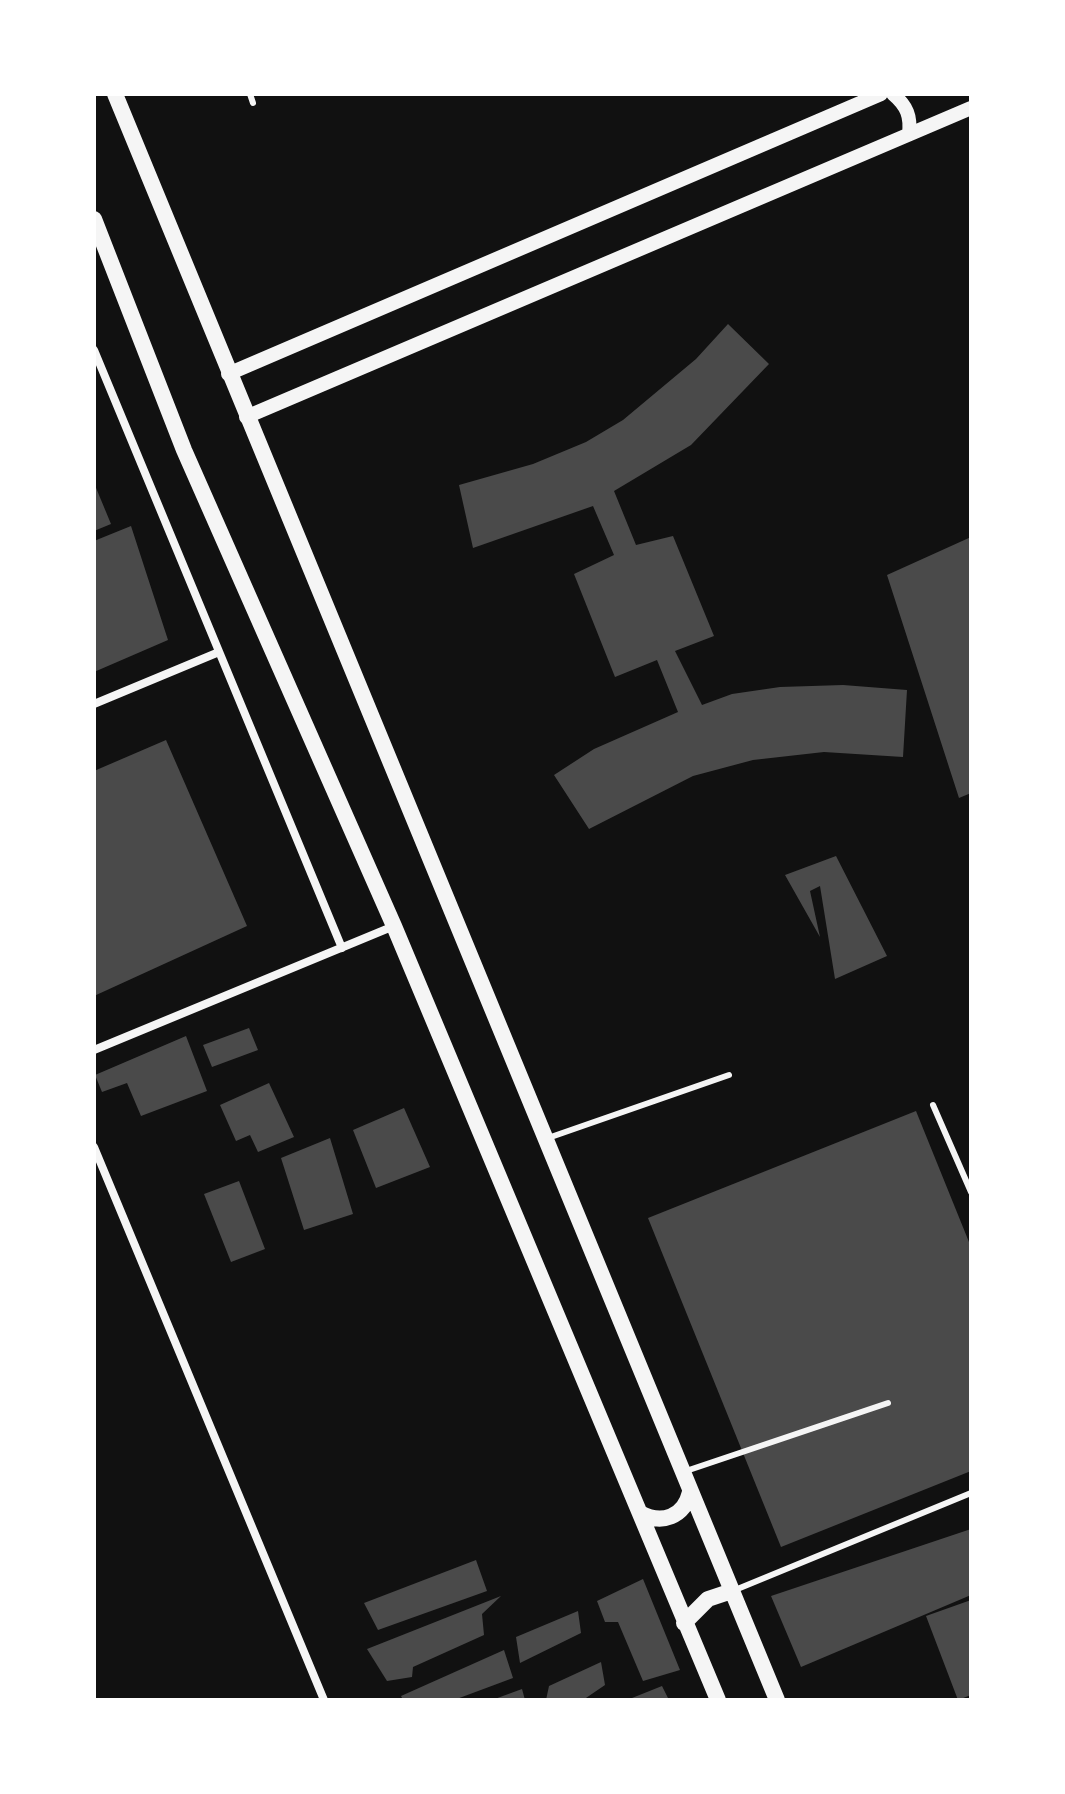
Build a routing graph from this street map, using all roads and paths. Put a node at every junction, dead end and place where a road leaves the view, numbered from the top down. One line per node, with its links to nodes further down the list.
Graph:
1 (115, 94): 11 (main road)
2 (250, 94): 5 (lane)
3 (881, 94): 11 (street)
4 (893, 94): 7 (street)
5 (253, 103)
6 (971, 108): 7 (street)
7 (909, 134): 12 (street)
8 (94, 219): 15 (main road)
9 (94, 350): 10 (street)
10 (97, 364): 13 (street)
11 (228, 374): 12 (main road)
12 (246, 417): 20 (main road)
13 (219, 652): 14 (street); 16 (street)
14 (94, 704)
15 (394, 926): 16 (street); 27 (main road)
16 (342, 948): 17 (street)
17 (94, 1050)
18 (729, 1075): 20 (lane)
19 (933, 1105): 22 (lane)
20 (544, 1140): 24 (main road)
21 (94, 1147): 30 (street)
22 (971, 1192)
23 (888, 1403): 24 (lane)
24 (682, 1473): 25 (main road)
25 (690, 1492): 27 (main road); 28 (main road)
26 (971, 1493): 28 (lane)
27 (640, 1513): 29 (main road)
28 (732, 1591): 29 (main road); 32 (main road)
29 (684, 1623): 31 (main road)
30 (324, 1700)
31 (718, 1700)
32 (777, 1700)

